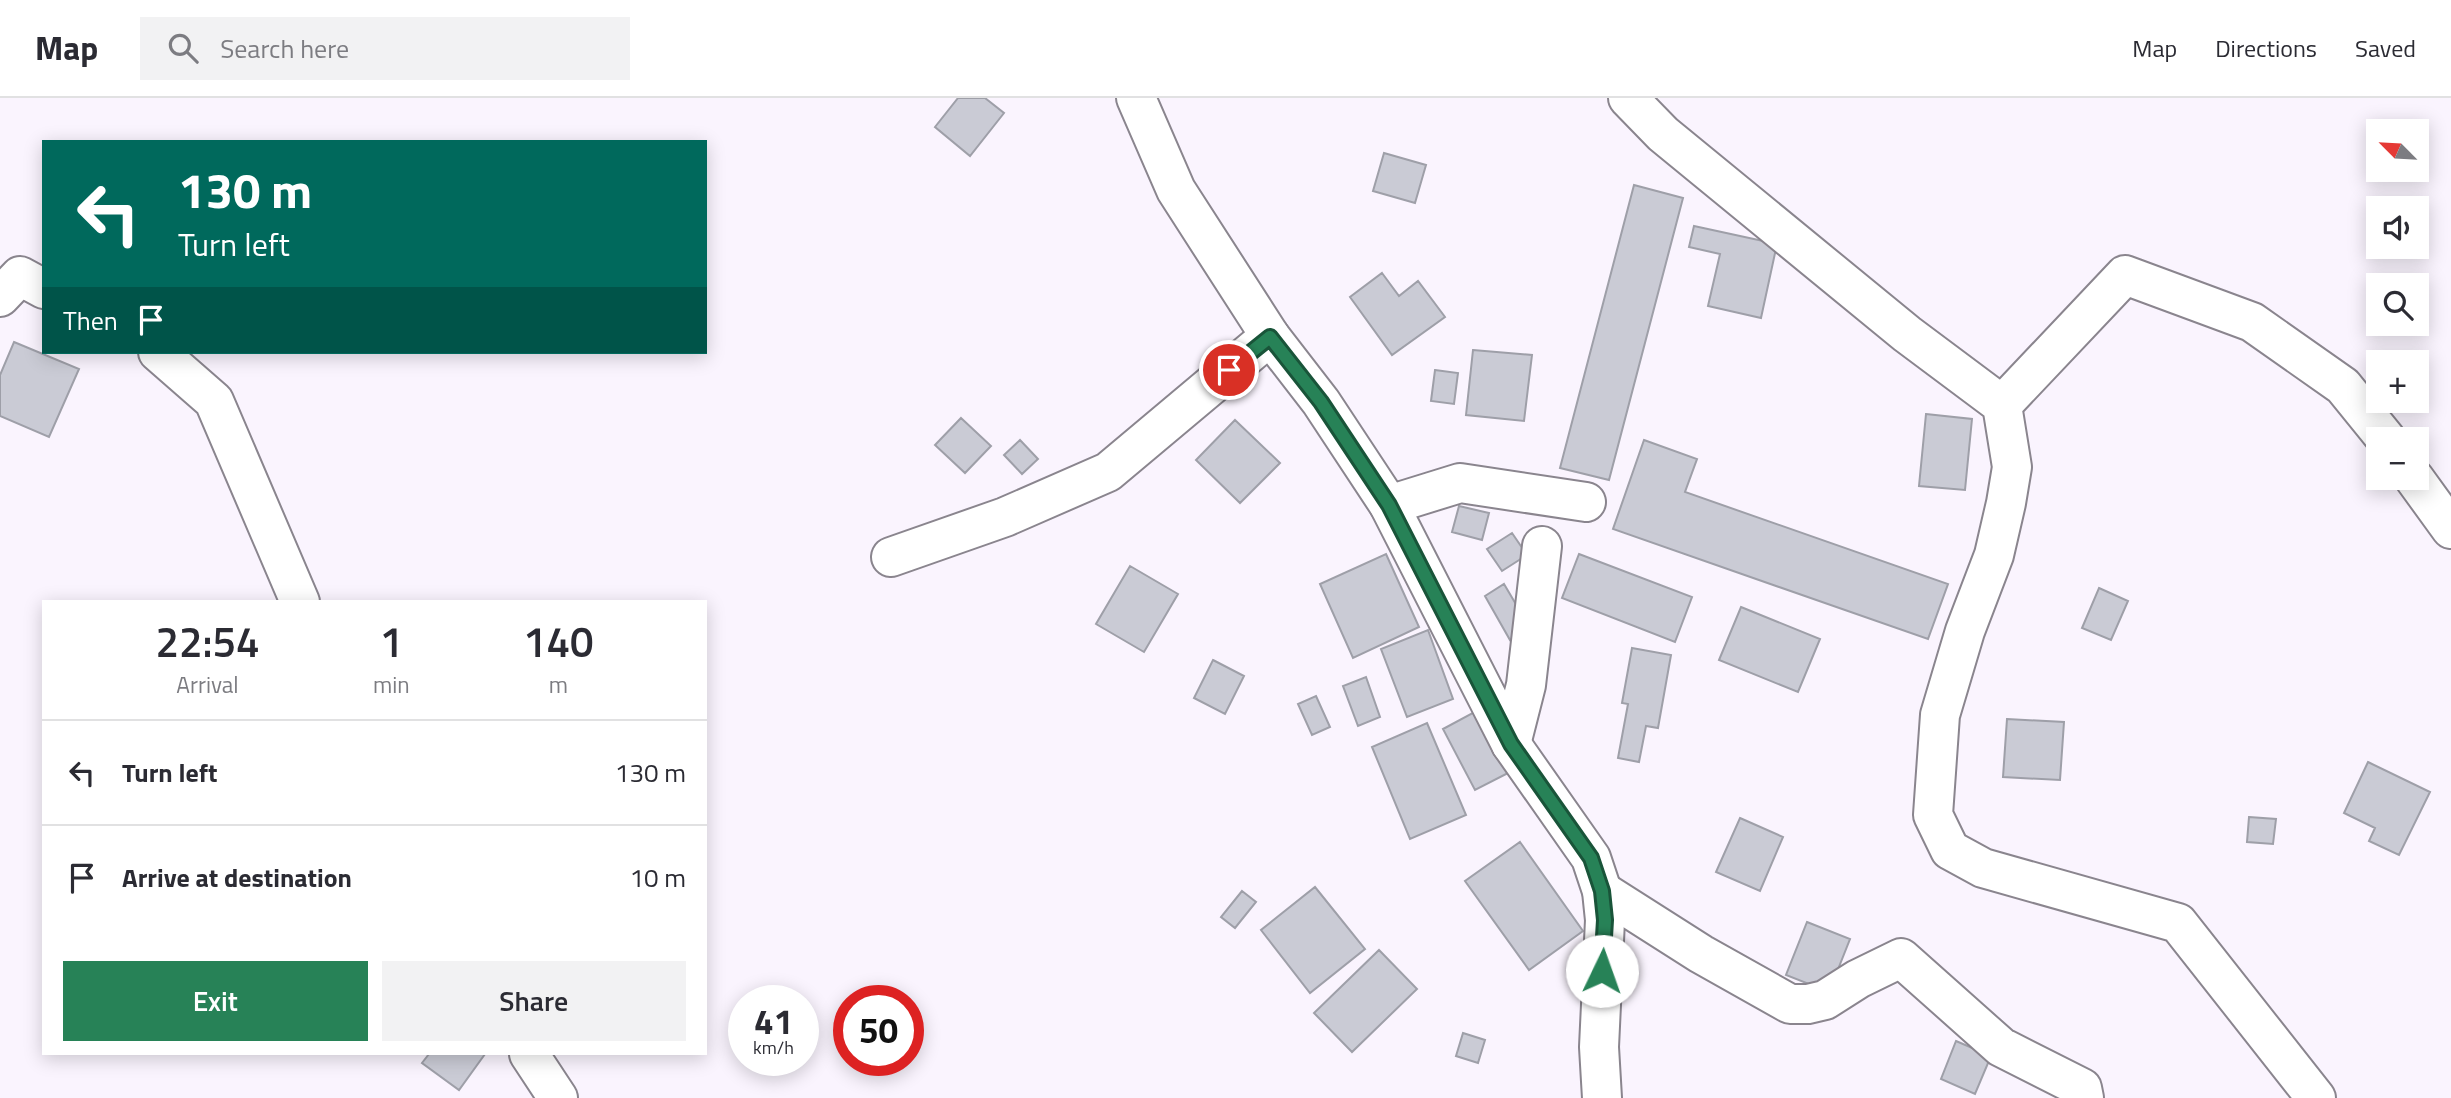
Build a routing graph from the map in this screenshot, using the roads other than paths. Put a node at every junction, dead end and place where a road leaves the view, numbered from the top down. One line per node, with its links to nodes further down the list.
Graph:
1 (1136, 98): 5 (street)
2 (1628, 98): 7 (street)
3 (42, 288): 4 (street)
4 (0, 297)
5 (1270, 337): 11 (street); 14 (street)
6 (160, 354): 15 (street)
7 (2002, 405): 8 (street); 22 (street)
8 (2376, 427)
9 (2423, 490): 12 (street)
10 (1586, 502): 11 (street)
11 (1389, 505): 16 (street)
12 (2451, 529)
13 (1542, 546): 16 (street)
14 (891, 556)
15 (299, 600)
16 (1511, 744): 17 (street)
17 (1602, 891): 20 (street); 21 (street)
18 (530, 1055): 19 (street)
19 (558, 1098)
20 (1602, 1098)
21 (2084, 1098)
22 (2316, 1098)

